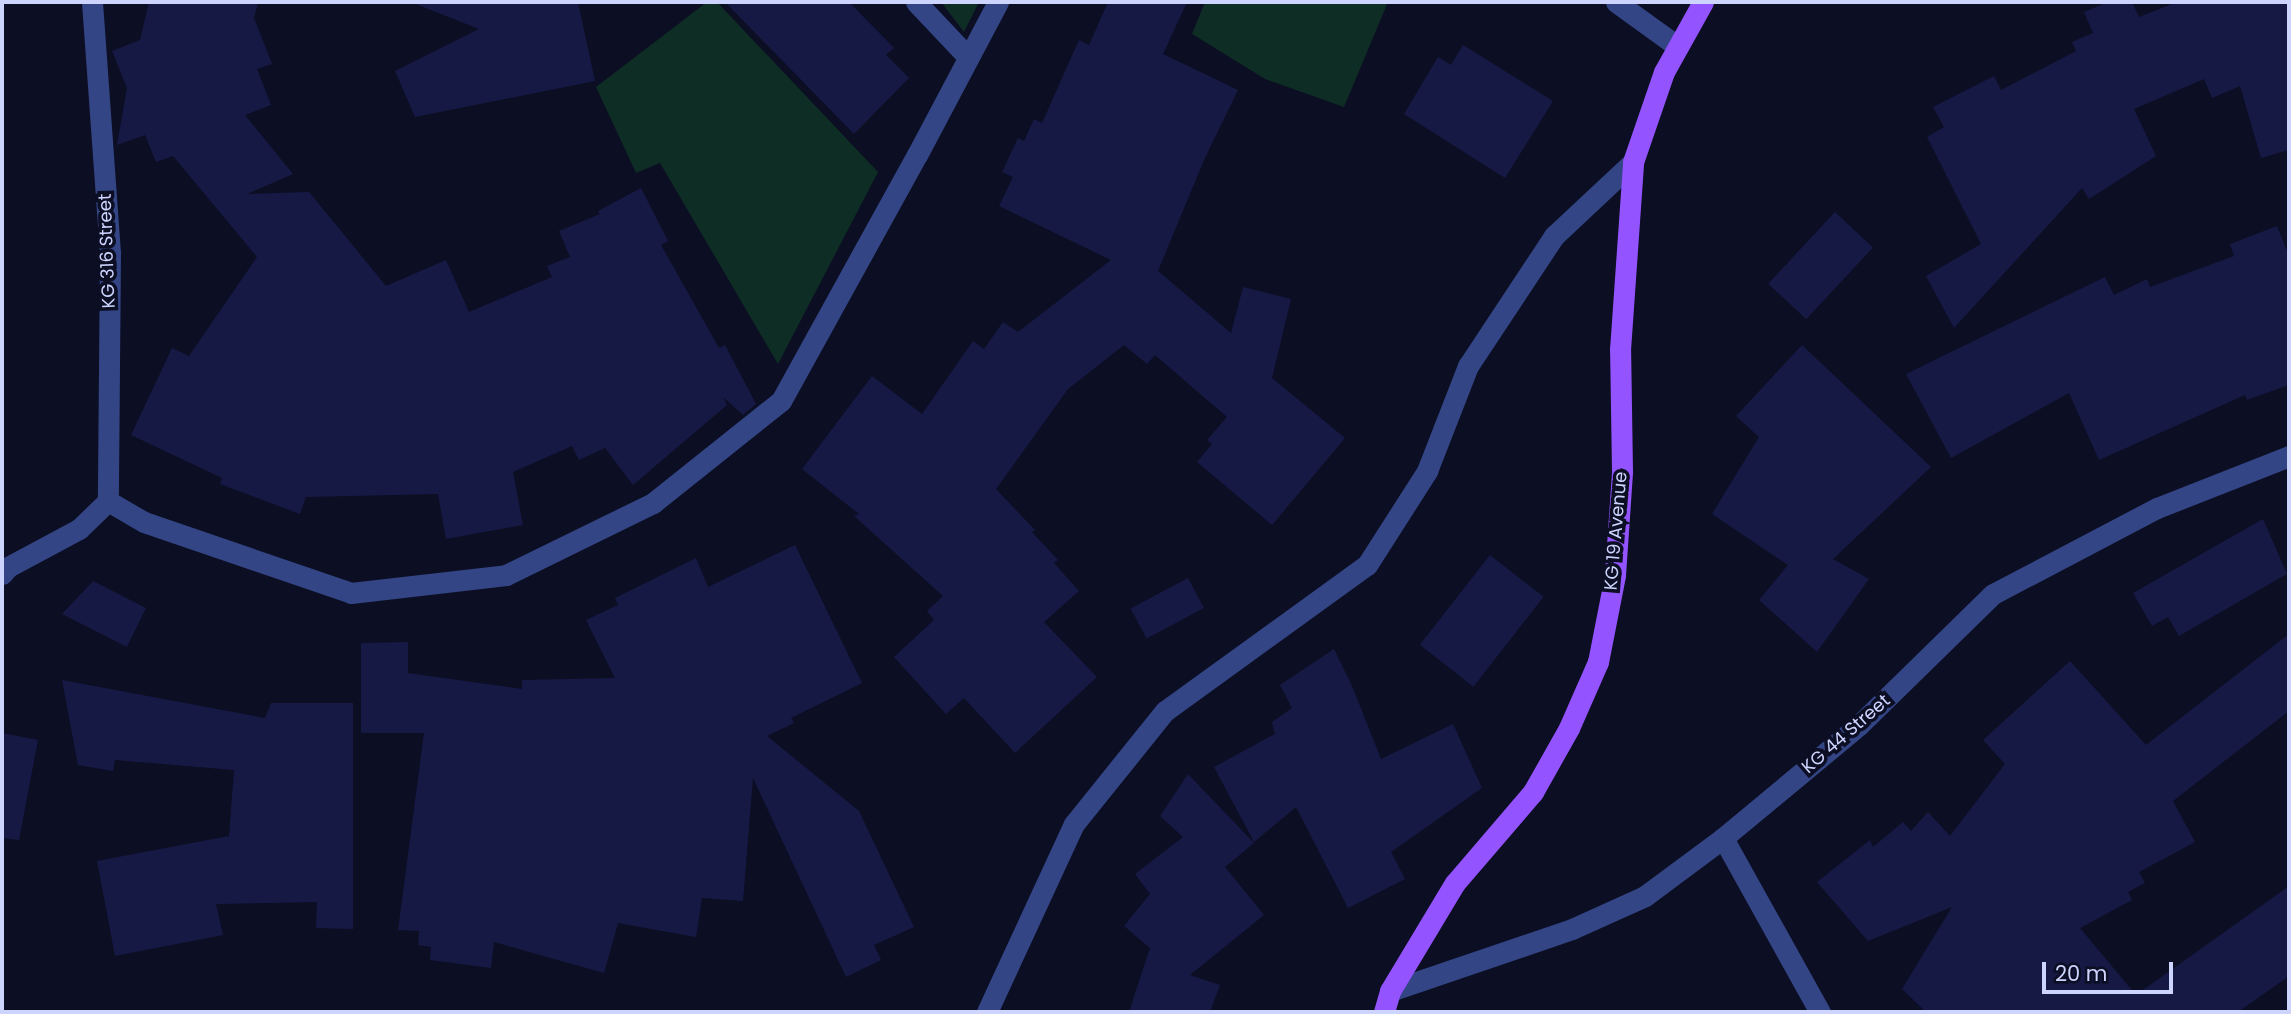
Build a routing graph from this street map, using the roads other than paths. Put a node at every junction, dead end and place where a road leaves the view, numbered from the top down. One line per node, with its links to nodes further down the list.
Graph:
1 (92, 2): 10 (street, KG 316 Street)
2 (916, 2): 7 (street)
3 (998, 2): 7 (street)
4 (1616, 2): 6 (street)
5 (1703, 2): 6 (main road, KG 19 Avenue)
6 (1677, 46): 8 (main road, KG 19 Avenue)
7 (968, 57): 10 (street)
8 (1633, 162): 13 (main road, KG 19 Avenue); 14 (street)
9 (2289, 456): 12 (street, KG 44 Street)
10 (108, 501): 11 (street)
11 (2, 574)
12 (1723, 838): 13 (street, KG 44 Street); 16 (street)
13 (1390, 991): 15 (main road, KG 19 Avenue)
14 (986, 1012)
15 (1384, 1012)
16 (1820, 1012)

